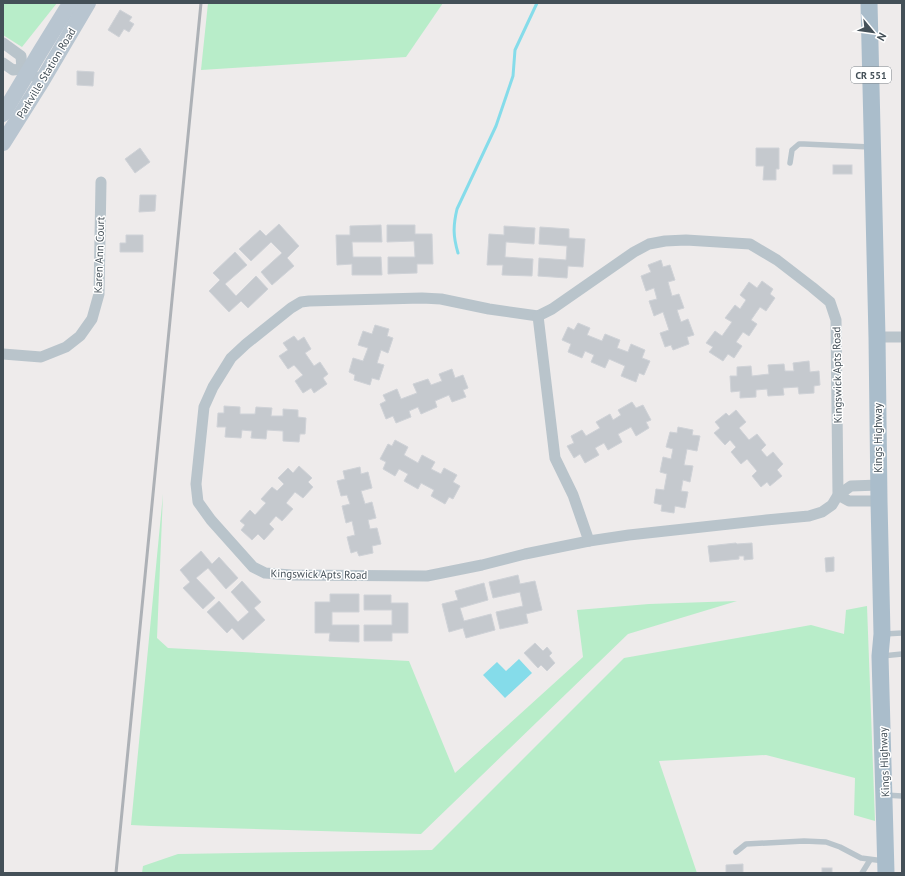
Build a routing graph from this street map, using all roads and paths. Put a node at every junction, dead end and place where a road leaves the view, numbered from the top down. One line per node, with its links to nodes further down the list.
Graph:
1 (72, 3): 6 (main road, Parkville Station Road)
2 (88, 3): 7 (main road, Parkville Station Road)
3 (869, 3): 10 (main road, Kings Highway / CR 551)
4 (3, 43): 6 (street)
5 (3, 63): 6 (street)
6 (25, 70): 7 (street); 8 (main road, Parkville Station Road)
7 (42, 81): 9 (main road, Parkville Station Road)
8 (3, 114)
9 (3, 143)
10 (872, 147): 11 (lane); 14 (main road, Kings Highway / CR 551)
11 (790, 163)
12 (101, 182): 16 (street, Karen Ann Court)
13 (538, 316): 18 (street, Kingswick Apts Road); 19 (street); 19 (street, Kingswick Apts Road)
14 (878, 337): 15 (street); 17 (main road, Kings Highway / CR 551)
15 (902, 337)
16 (3, 354)
17 (879, 493): 18 (street); 18 (street, Kingswick Apts Road); 21 (main road, Kings Highway / CR 551)
18 (838, 495): 19 (street, Kingswick Apts Road)
19 (589, 541)
20 (902, 633): 21 (lane)
21 (882, 634): 23 (main road, Kings Highway / CR 551)
22 (902, 654): 23 (lane)
23 (880, 656): 24 (main road, Kings Highway / CR 551)
24 (885, 795): 25 (lane); 27 (main road, Kings Highway / CR 551)
25 (902, 796)
26 (736, 852): 27 (lane)
27 (881, 865): 28 (lane)
28 (862, 873)

